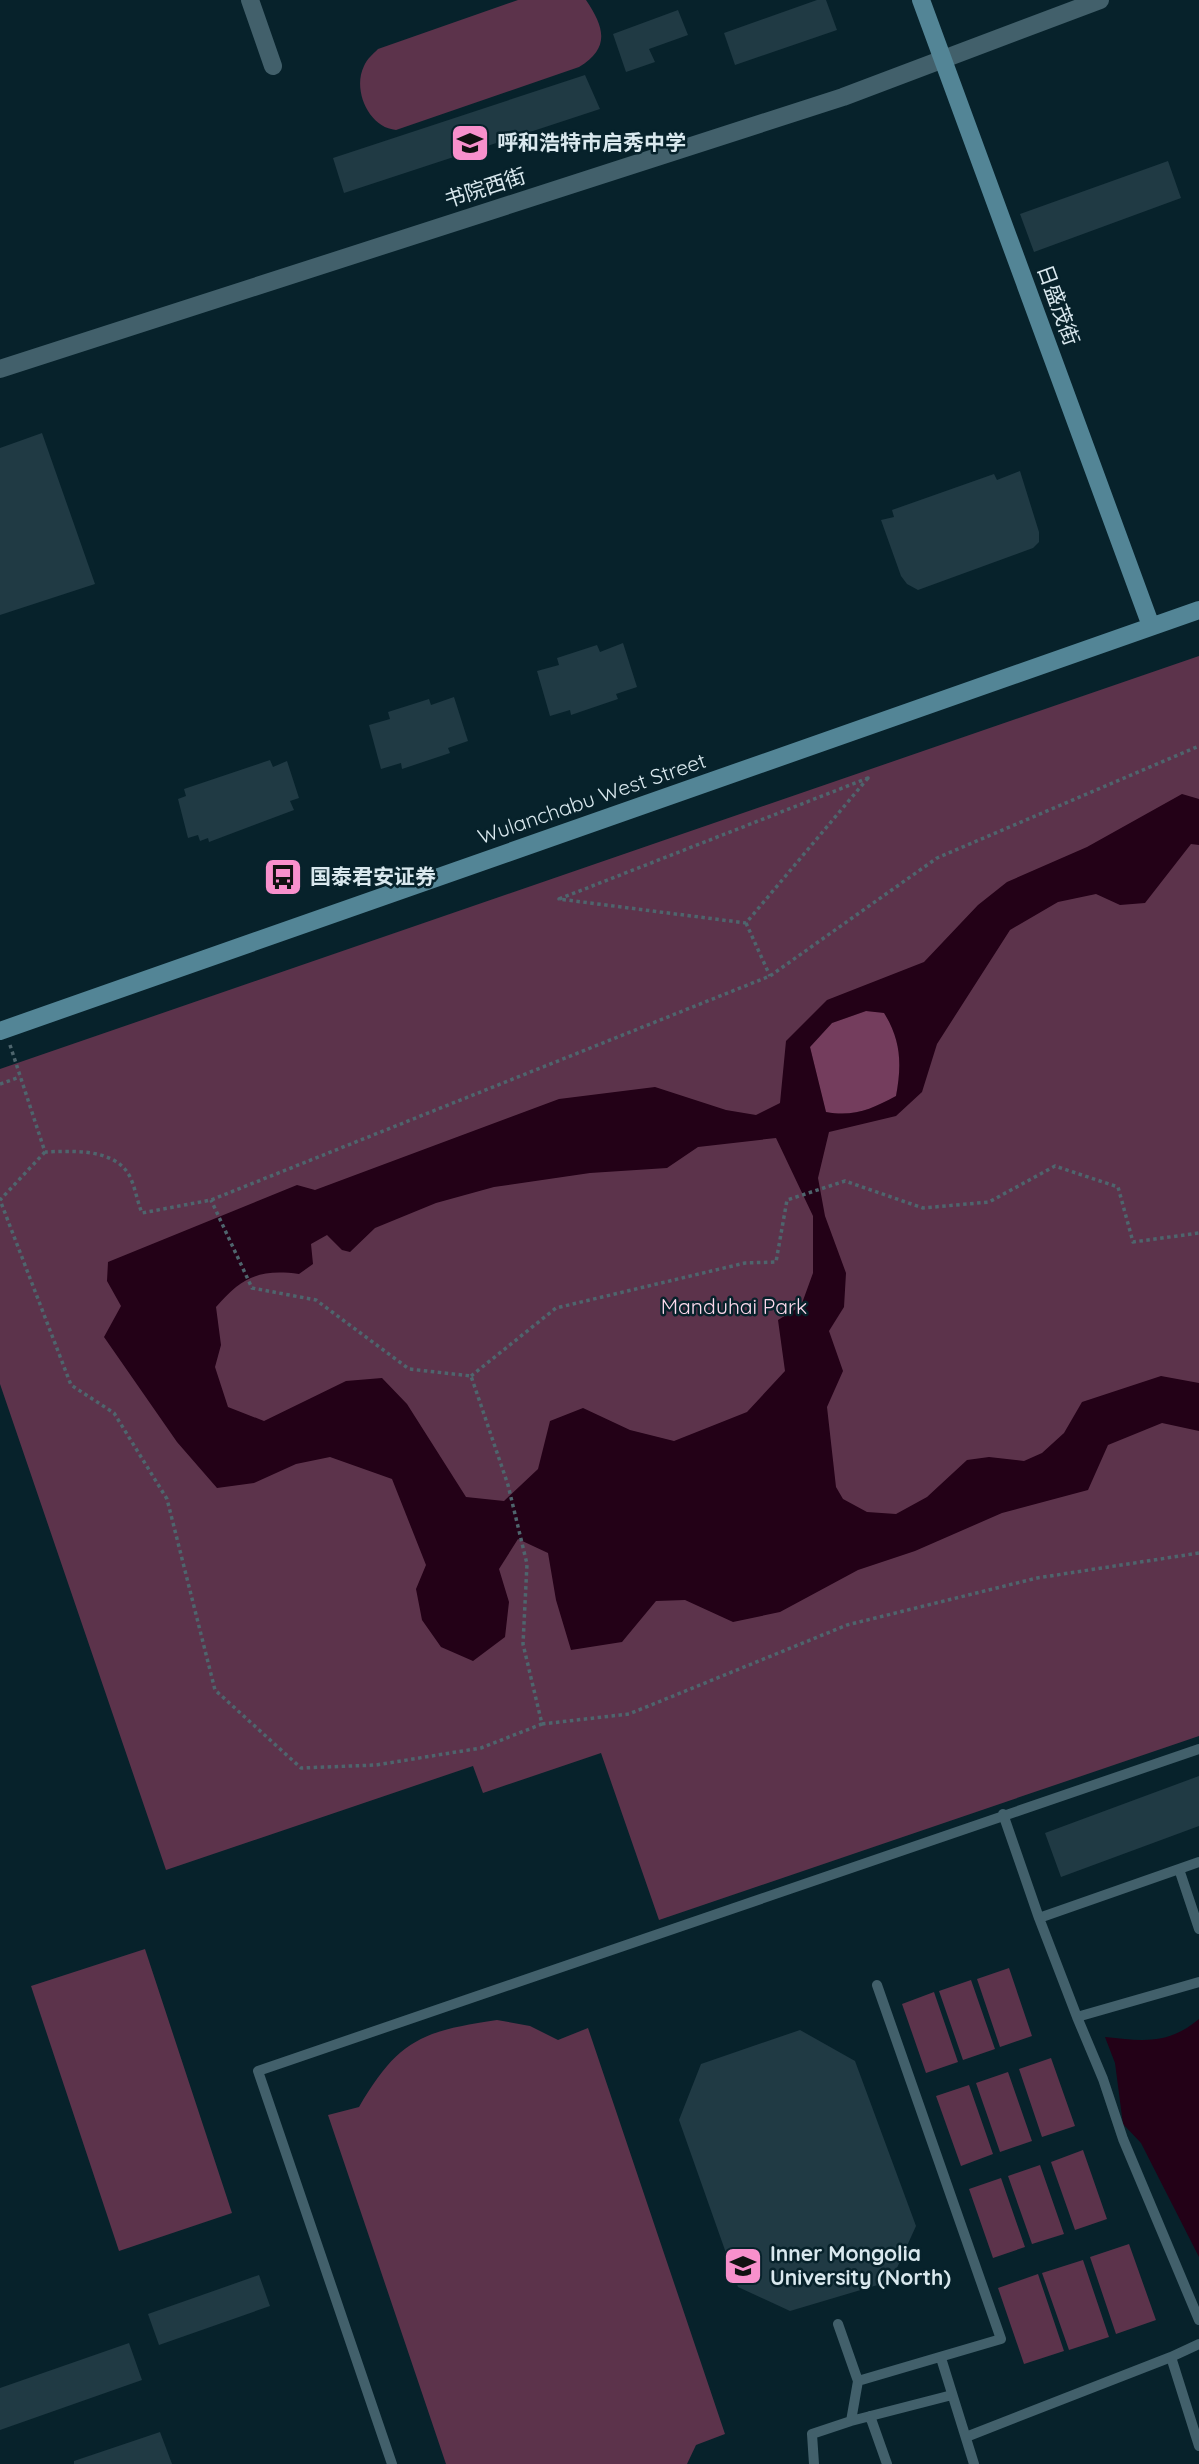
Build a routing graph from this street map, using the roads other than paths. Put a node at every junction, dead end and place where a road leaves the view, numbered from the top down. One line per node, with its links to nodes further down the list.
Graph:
1 (250, 0): 5 (street)
2 (922, 0): 4 (street, 日盛茂街)
3 (1100, 0): 4 (street, 书院西街)
4 (943, 60): 6 (street, 书院西街); 8 (street, 日盛茂街)
5 (273, 66)
6 (0, 369)
7 (1199, 610): 8 (street, Wulanchabu West Street)
8 (1151, 626): 9 (street, Wulanchabu West Street)
9 (0, 1031)
10 (1199, 1749): 11 (lane)
11 (1003, 1814): 14 (lane); 30 (lane)
12 (1199, 1862): 13 (lane)
13 (1179, 1869): 14 (lane); 15 (lane)
14 (1039, 1918): 18 (lane)
15 (1199, 1929)
16 (1199, 1982): 18 (lane)
17 (877, 1985): 23 (lane)
18 (1077, 2017): 19 (lane)
19 (1199, 2320)
20 (838, 2324): 24 (lane)
21 (1199, 2344): 22 (lane)
22 (1171, 2357): 28 (lane); 29 (lane)
23 (941, 2358): 24 (lane); 25 (lane)
24 (858, 2381): 27 (lane)
25 (952, 2395): 26 (lane); 28 (lane)
26 (870, 2416): 27 (lane); 32 (lane)
27 (851, 2421): 31 (lane)
28 (966, 2437): 33 (lane)
29 (1199, 2446)
30 (392, 2464)
31 (814, 2464)
32 (887, 2464)
33 (974, 2464)

